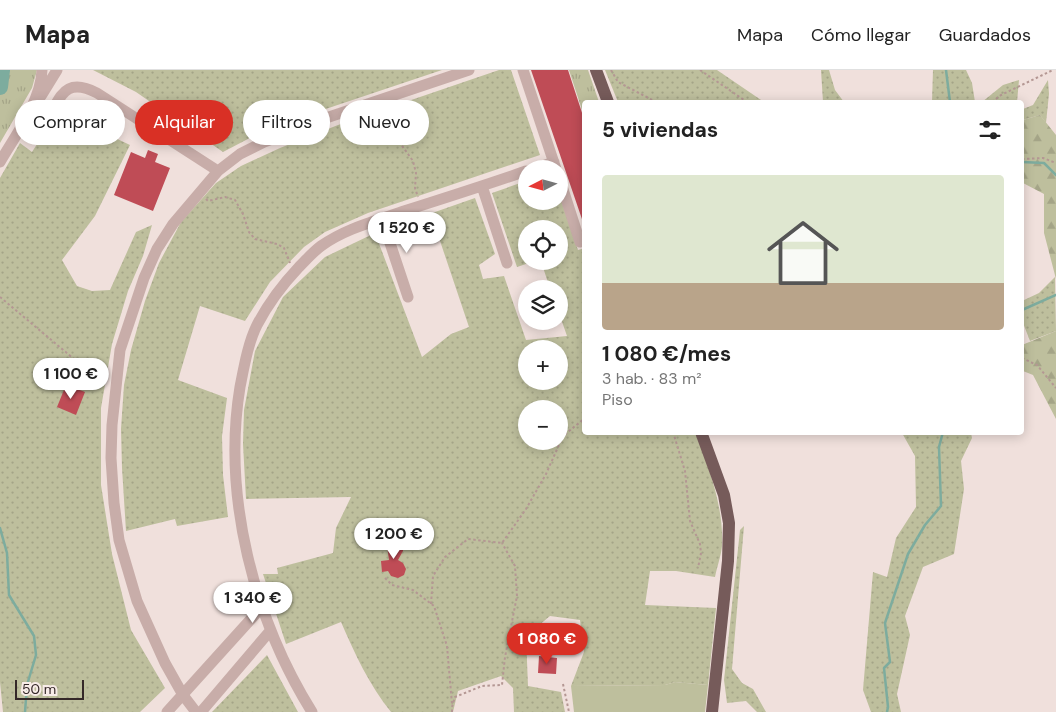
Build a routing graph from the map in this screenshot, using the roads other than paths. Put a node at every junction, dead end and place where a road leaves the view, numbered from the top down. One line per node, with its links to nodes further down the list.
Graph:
1 (42, 70): 6 (street)
2 (57, 70): 7 (street)
3 (469, 70): 15 (street)
4 (523, 70): 13 (street)
5 (596, 70): 10 (main road)
6 (33, 100)
7 (37, 100)
8 (57, 100): 9 (street)
9 (108, 100)
10 (607, 100)
11 (125, 111): 15 (street)
12 (15, 136): 14 (street)
13 (553, 160)
14 (0, 162)
15 (218, 171): 26 (street)
16 (518, 174): 17 (street)
17 (482, 186): 19 (street); 21 (street)
18 (568, 205): 20 (street)
19 (382, 219): 22 (street); 24 (street)
20 (582, 241)
21 (507, 263)
22 (408, 297)
23 (703, 435): 31 (main road)
24 (261, 608): 25 (street); 26 (street)
25 (270, 631): 29 (street); 30 (street)
26 (182, 695): 27 (street); 28 (street)
27 (167, 712)
28 (196, 712)
29 (201, 712)
30 (312, 712)
31 (712, 712)

